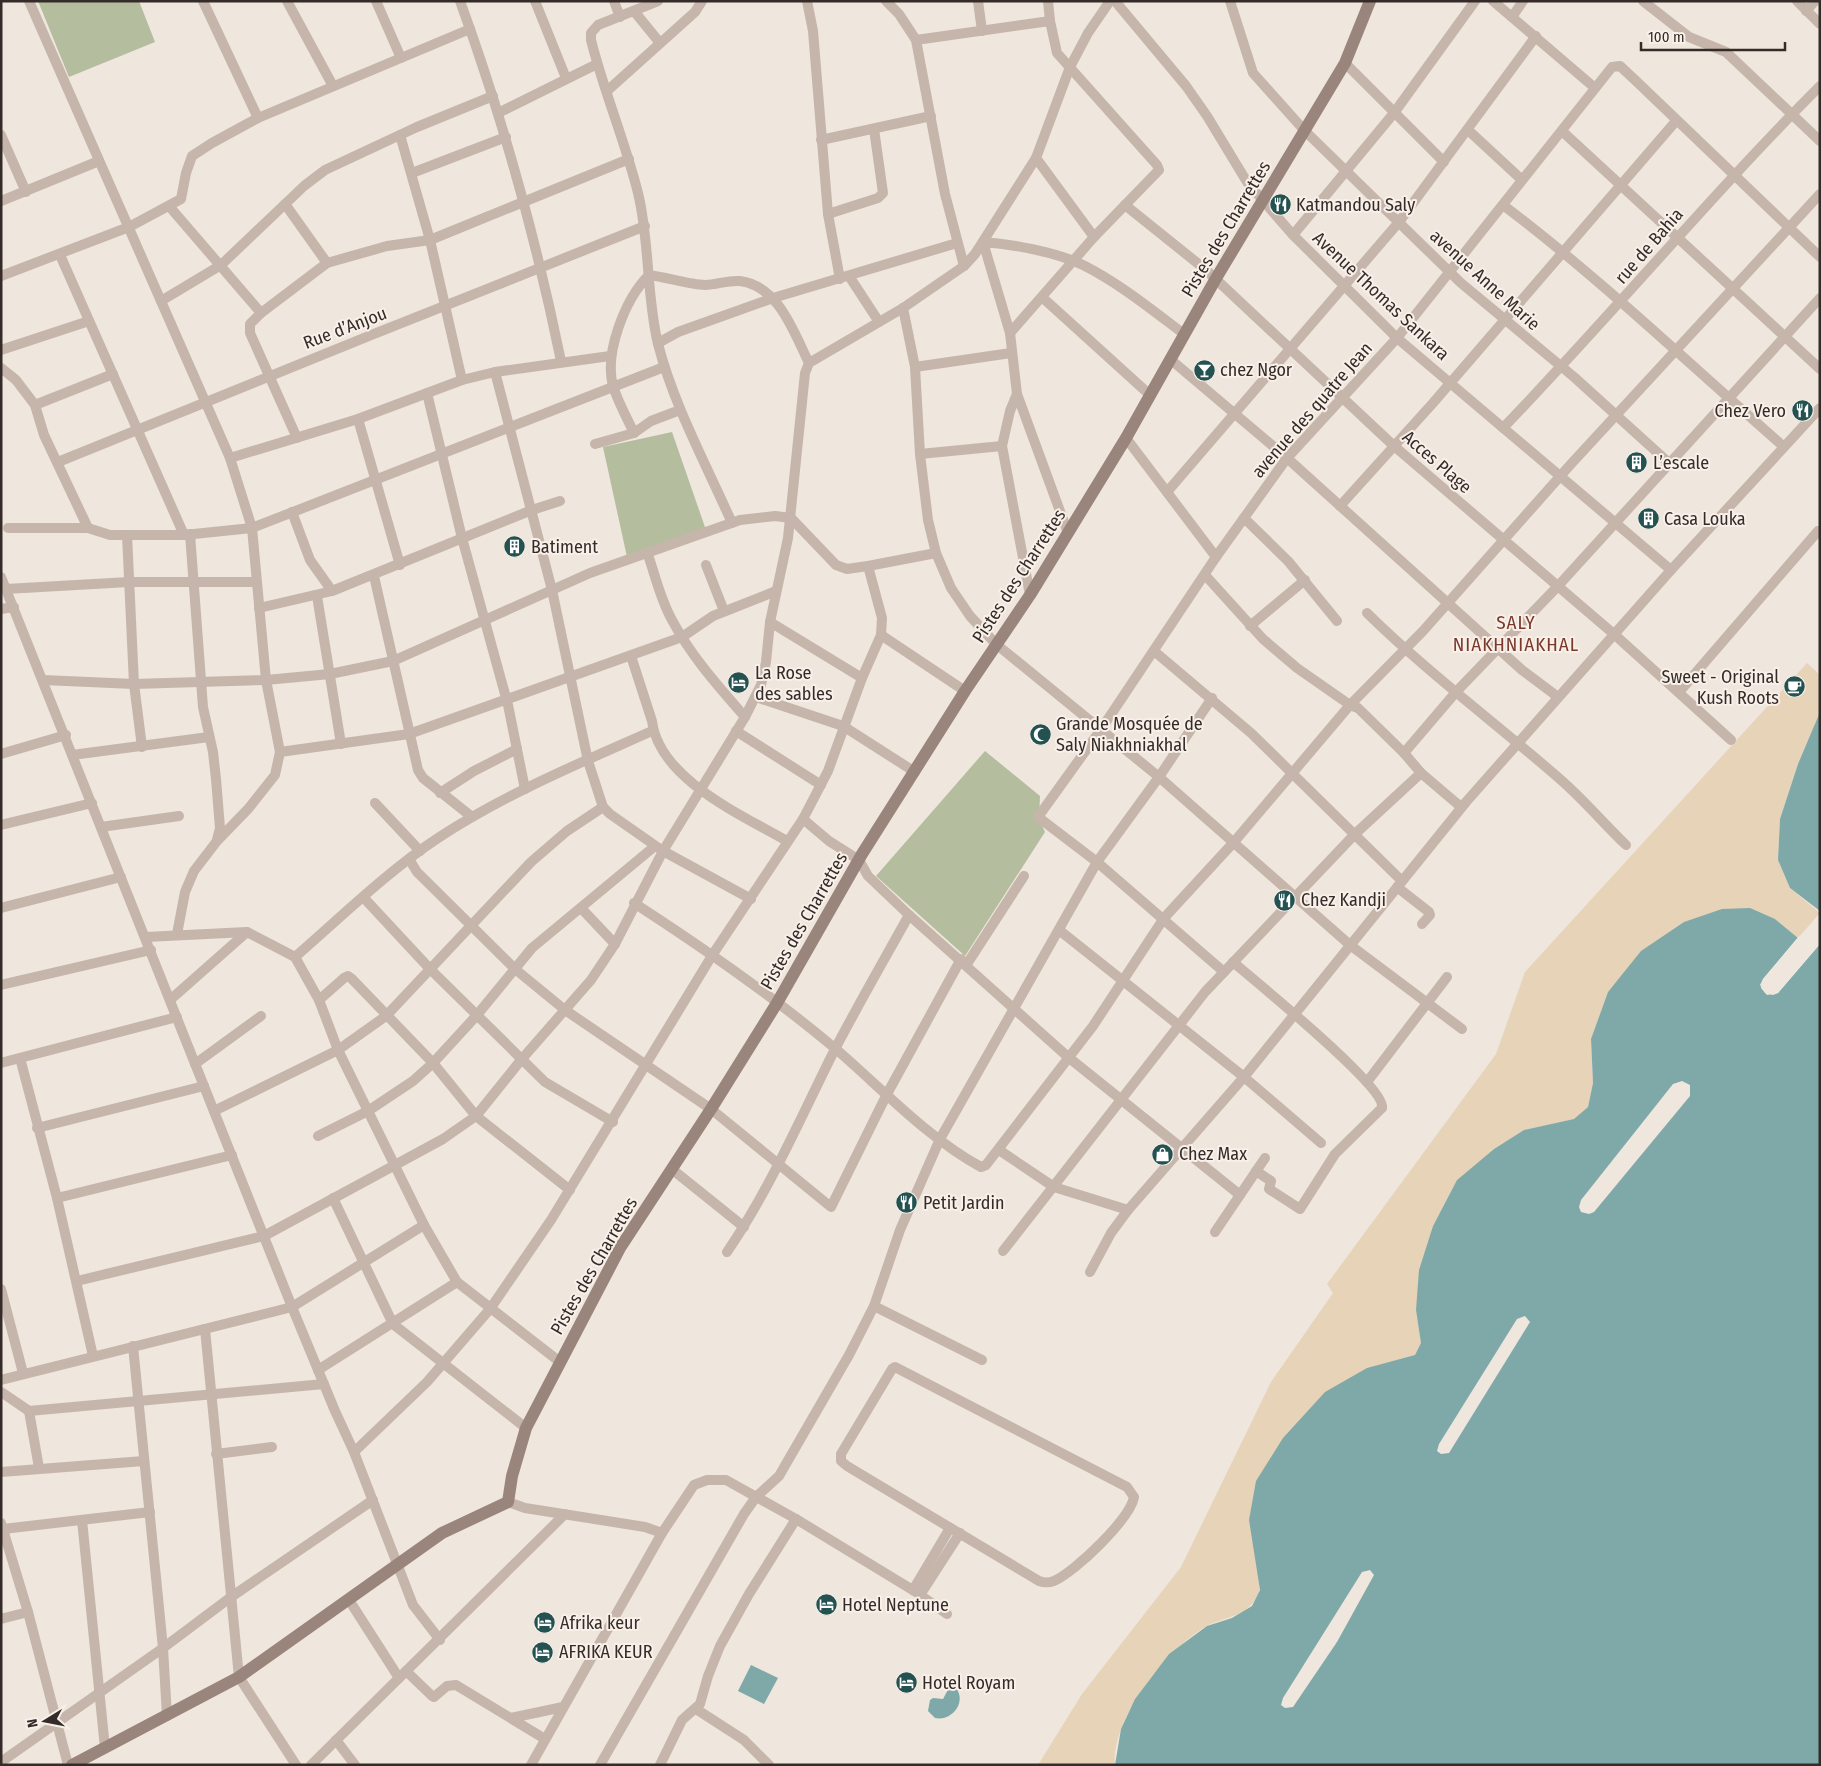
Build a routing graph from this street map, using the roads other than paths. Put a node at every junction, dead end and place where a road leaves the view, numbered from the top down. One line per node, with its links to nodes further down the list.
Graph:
1 (29, 1): 64 (street)
2 (203, 1): 51 (street)
3 (287, 1): 42 (street)
4 (376, 1): 37 (street)
5 (460, 1): 32 (street)
6 (535, 1): 41 (street)
7 (614, 1): 28 (street)
8 (658, 1): 26 (street)
9 (702, 1): 36 (street)
10 (807, 1): 60 (street)
11 (886, 1): 27 (street)
12 (896, 1): 27 (street)
13 (978, 1): 33 (street)
14 (1048, 1): 30 (street)
15 (1110, 1): 40 (street)
16 (1115, 1): 75 (street, Avenue Thomas Sankara)
17 (1230, 1): 54 (street, avenue Anne Marie)
18 (1370, 1): 38 (main road, Pistes des Charrettes)
19 (1475, 1): 47 (street)
20 (1493, 1): 29 (street)
21 (1523, 1): 29 (street)
22 (1643, 1): 49 (street)
23 (1797, 1): 25 (street)
24 (1815, 1): 25 (street)
25 (1806, 10): 31 (street)
26 (634, 11): 28 (street); 36 (street)
27 (899, 14): 35 (street)
28 (620, 17): 39 (street)
29 (1512, 17): 34 (street)
30 (1050, 21): 33 (street); 40 (street)
31 (1820, 24)
32 (470, 29): 37 (street); 46 (street)
33 (982, 31): 35 (street)
34 (1536, 36): 44 (street); 55 (street)
35 (916, 40): 50 (street)
36 (660, 44): 45 (street)
37 (401, 58): 42 (street)
38 (1345, 63): 47 (street); 54 (main road, Pistes des Charrettes)
39 (597, 64): 41 (street); 45 (street)
40 (1070, 67): 63 (street); 77 (street)
41 (566, 78): 48 (street)
42 (333, 86): 51 (street)
43 (1820, 86): 49 (street, rue de Bahia)
44 (1595, 88): 52 (street, avenue des quatre Jean); 56 (street, avenue des quatre Jean)
45 (607, 91): 62 (street)
46 (493, 96): 48 (street); 58 (street)
47 (1394, 112): 65 (street); 66 (street)
48 (498, 113): 59 (street)
49 (1792, 114): 61 (street); 68 (street, rue de Bahia)
50 (931, 116): 53 (street); 89 (street)
51 (258, 118): 79 (street)
52 (1676, 120): 68 (street); 70 (street)
53 (874, 129): 60 (street); 80 (street)
54 (1304, 130): 66 (street, avenue Anne Marie); 75 (main road, Pistes des Charrettes)
55 (1468, 130): 65 (street); 69 (street)
56 (1562, 132): 69 (street, avenue des quatre Jean); 70 (street)
57 (1, 135): 71 (street)
58 (400, 135): 67 (street); 76 (street)
59 (506, 137): 67 (street); 74 (street)
60 (821, 140): 80 (street)
61 (1820, 141)
62 (629, 158): 74 (street); 82 (street)
63 (1036, 158): 87 (street); 90 (street)
64 (99, 161): 71 (street); 83 (street)
65 (1444, 162): 81 (street)
66 (1347, 171): 81 (street, avenue Anne Marie); 85 (street)
67 (412, 173): 88 (street)
68 (1734, 175): 84 (street); 86 (street, rue de Bahia)
69 (1522, 180): 78 (street, avenue des quatre Jean)
70 (1621, 184): 86 (street); 91 (street)
71 (26, 192): 73 (street)
72 (1820, 194): 84 (street)
73 (1, 201)
74 (524, 201): 88 (street); 98 (street)
75 (1262, 202): 85 (street, Avenue Thomas Sankara); 103 (main road, Pistes des Charrettes)
76 (285, 204): 95 (street); 96 (street)
77 (1125, 205): 87 (street); 103 (street, Acces Plage)
78 (1503, 205): 91 (street); 99 (street, avenue des quatre Jean)
79 (169, 206): 83 (street); 96 (street)
80 (828, 214): 102 (street)
81 (1399, 222): 99 (street, avenue Anne Marie); 104 (street)
82 (645, 226): 98 (street, Rue d’Anjou); 100 (street)
83 (129, 227): 92 (street); 109 (street)
84 (1789, 228): 93 (street); 105 (street)
85 (1293, 235): 104 (street, Avenue Thomas Sankara)
86 (1679, 236): 105 (street); 110 (street, rue de Bahia)
87 (1094, 237): 94 (street)
88 (430, 240): 95 (street); 111 (street)
89 (957, 242): 97 (street); 102 (street)
90 (983, 242): 94 (street); 97 (street); 117 (street)
91 (1563, 251): 110 (street); 115 (street)
92 (60, 255): 101 (street); 114 (street)
93 (1820, 257)
94 (1072, 262): 107 (street); 118 (street)
95 (327, 263): 113 (street)
96 (221, 265): 109 (street); 113 (street)
97 (964, 266): 112 (street)
98 (542, 267): 111 (street, Rue d’Anjou); 128 (street)
99 (1450, 271): 115 (street, avenue Anne Marie); 120 (street, avenue des quatre Jean)
100 (648, 275): 106 (street); 121 (street); 126 (street)
101 (1, 276)
102 (844, 278): 106 (street); 116 (street)
103 (1215, 280): 118 (main road, Pistes des Charrettes); 122 (street, Acces Plage)
104 (1344, 288): 120 (street, Avenue Thomas Sankara); 122 (street)
105 (1732, 288): 119 (street); 124 (street)
106 (773, 298): 121 (street); 129 (street)
107 (1043, 298): 117 (street); 143 (street)
108 (1820, 298): 119 (street)
109 (161, 301): 146 (street)
110 (1622, 301): 124 (street); 132 (street, rue de Bahia)
111 (444, 307): 137 (street, Rue d’Anjou); 138 (street)
112 (903, 308): 116 (street); 131 (street)
113 (261, 314): 137 (street)
114 (89, 320): 123 (street); 136 (street)
115 (1504, 320): 132 (street, avenue Anne Marie); 139 (street)
116 (879, 322): 129 (street)
117 (1010, 333): 125 (street)
118 (1184, 334): 127 (main road, Pistes des Charrettes)
119 (1784, 336): 134 (street); 145 (street)
120 (1397, 338): 139 (street, Avenue Thomas Sankara); 144 (street, avenue des quatre Jean)
121 (658, 343): 130 (street)
122 (1291, 349): 144 (street, Acces Plage); 150 (street)
123 (1, 350)
124 (1676, 350): 145 (street); 151 (street)
125 (1011, 353): 131 (street); 142 (street)
126 (610, 356): 128 (street); 140 (street)
127 (1170, 359): 143 (main road, Pistes des Charrettes); 150 (street)
128 (561, 362): 135 (street)
129 (808, 363): 176 (street)
130 (664, 367): 140 (street); 149 (street)
131 (915, 367): 164 (street)
132 (1561, 367): 151 (street); 154 (street, rue de Bahia)
133 (1, 368): 147 (street)
134 (1820, 369)
135 (495, 372): 138 (street); 153 (street)
136 (113, 374): 147 (street); 155 (street)
137 (268, 375): 146 (street, Rue d’Anjou); 157 (street)
138 (462, 380): 141 (street)
139 (1450, 382): 154 (street, Avenue Thomas Sankara); 161 (street)
140 (613, 386): 153 (street); 156 (street)
141 (427, 393): 152 (street); 163 (street)
142 (1017, 394): 160 (street); 185 (street)
143 (1150, 395): 158 (main road, Pistes des Charrettes)
144 (1342, 398): 161 (street, Acces Plage); 166 (street, avenue des quatre Jean)
145 (1728, 398): 162 (street); 168 (street)
146 (206, 403): 155 (street, Rue d’Anjou); 165 (street)
147 (35, 405): 167 (street)
148 (1820, 408): 162 (street)
149 (680, 410): 156 (street); 178 (street)
150 (1233, 413): 166 (street); 171 (street)
151 (1616, 415): 168 (street); 169 (street)
152 (358, 419): 157 (street); 170 (street)
153 (510, 426): 163 (street); 174 (street)
154 (1503, 428): 169 (street, Avenue Thomas Sankara)
155 (138, 430): 167 (street, Rue d’Anjou); 184 (street)
156 (634, 433): 159 (street)
157 (297, 438): 165 (street)
158 (1126, 438): 171 (street); 185 (main road, Pistes des Charrettes)
159 (595, 444)
160 (1002, 446): 164 (street); 208 (street)
161 (1394, 446): 173 (street); 188 (street, Acces Plage)
162 (1783, 446): 195 (street)
163 (441, 454): 170 (street); 187 (street)
164 (920, 454): 190 (street)
165 (230, 458): 182 (street)
166 (1287, 458): 173 (street); 177 (street, avenue des quatre Jean)
167 (58, 462): 181 (street)
168 (1669, 463): 179 (street)
169 (1559, 477): 179 (street, Avenue Thomas Sankara); 188 (street)
170 (374, 479): 175 (street); 192 (street)
171 (1166, 492): 191 (street)
172 (560, 501): 174 (street)
173 (1340, 506): 210 (street)
174 (532, 510): 187 (street); 205 (street)
175 (292, 512): 182 (street); 207 (street)
176 (791, 518): 178 (street); 194 (street); 206 (street)
177 (1244, 518): 191 (street, avenue des quatre Jean); 199 (street)
178 (732, 523): 189 (street)
179 (1614, 523): 195 (street, Avenue Thomas Sankara); 203 (street)
180 (8, 528): 181 (street)
181 (88, 528): 186 (street)
182 (252, 528): 184 (street); 201 (street)
183 (1818, 531): 237 (street)
184 (187, 534): 186 (street); 202 (street)
185 (1068, 534): 208 (main road, Pistes des Charrettes)
186 (127, 535): 200 (street)
187 (462, 538): 192 (street); 216 (street)
188 (1503, 540): 203 (street, Acces Plage); 210 (street)
189 (647, 552): 205 (street); 222 (street)
190 (936, 553): 194 (street); 223 (street)
191 (1216, 557): 196 (street, avenue des quatre Jean)
192 (400, 565): 197 (street)
193 (706, 565): 214 (street)
194 (868, 566): 220 (street)
195 (1671, 570): 221 (street)
196 (1205, 575): 219 (street); 226 (street, avenue des quatre Jean)
197 (374, 576): 207 (street); 228 (street)
198 (1, 577): 204 (street)
199 (1305, 580): 217 (street); 219 (street)
200 (129, 582): 202 (street); 204 (street); 235 (street)
201 (256, 582): 202 (street); 212 (street)
202 (192, 583): 234 (street)
203 (1558, 586): 221 (street, Acces Plage); 224 (street)
204 (6, 589): 211 (street)
205 (552, 590): 216 (street); 230 (street)
206 (776, 591): 214 (street); 218 (street)
207 (332, 592): 209 (street)
208 (1030, 595): 223 (main road, Pistes des Charrettes)
209 (317, 596): 212 (street); 229 (street)
210 (1449, 602): 224 (street); 225 (street)
211 (14, 607): 213 (street); 232 (street)
212 (259, 608): 233 (street)
213 (1, 609)
214 (724, 611): 222 (street)
215 (1367, 613): 225 (street)
216 (485, 620): 228 (street); 242 (street)
217 (1337, 621)
218 (770, 622): 231 (street); 239 (street)
219 (1250, 626): 243 (street)
220 (881, 635): 231 (street); 236 (street)
221 (1615, 635): 237 (street, Acces Plage); 240 (street)
222 (682, 637): 227 (street); 244 (street)
223 (996, 644): 236 (main road, Pistes des Charrettes); 246 (street)
224 (1500, 648): 238 (street); 240 (street)
225 (1405, 650): 238 (street); 243 (street)
226 (1154, 651): 241 (street); 246 (street, avenue des quatre Jean)
227 (631, 656): 230 (street); 247 (street)
228 (393, 661): 229 (street); 249 (street)
229 (330, 674): 233 (street); 253 (street)
230 (569, 676): 242 (street); 261 (street)
231 (862, 678): 245 (street)
232 (42, 680): 235 (street); 250 (street)
233 (266, 680): 234 (street); 257 (street)
234 (202, 682): 235 (street); 251 (street)
235 (134, 684): 255 (street)
236 (965, 691): 262 (main road, Pistes des Charrettes)
237 (1680, 691): 252 (street, Acces Plage)
238 (1456, 692): 254 (street); 258 (street)
239 (756, 697): 244 (street); 245 (street)
240 (1558, 697): 254 (street)
241 (1212, 698): 263 (street); 265 (street)
242 (506, 699): 249 (street); 256 (street)
243 (1350, 705): 258 (street); 263 (street)
244 (745, 717): 248 (street)
245 (843, 726): 262 (street); 266 (street)
246 (1102, 728): 265 (street); 288 (street, avenue des quatre Jean)
247 (652, 731): 261 (street); 268 (street)
248 (736, 731): 266 (street); 268 (street)
249 (409, 734): 253 (street); 269 (street)
250 (66, 736): 259 (street); 260 (street)
251 (210, 737): 255 (street); 280 (street)
252 (1731, 740)
253 (341, 744): 257 (street)
254 (1516, 744): 273 (street); 283 (street)
255 (142, 747): 260 (street)
256 (517, 749): 267 (street); 269 (street)
257 (280, 752): 280 (street)
258 (1404, 753): 264 (street)
259 (1, 754)
260 (72, 755): 270 (street)
261 (588, 761): 267 (street); 272 (street)
262 (915, 772): 287 (main road, Pistes des Charrettes)
263 (1292, 772): 279 (street); 282 (street)
264 (1421, 772): 273 (street); 279 (street)
265 (1159, 777): 282 (street); 288 (street)
266 (821, 785): 276 (street)
267 (525, 790): 275 (street)
268 (700, 790): 281 (street); 284 (street)
269 (440, 793): 275 (street)
270 (92, 803): 277 (street); 278 (street)
271 (375, 803): 285 (street)
272 (603, 807): 284 (street); 300 (street)
273 (1461, 807): 291 (street)
274 (179, 816): 278 (street)
275 (472, 817): 285 (street)
276 (803, 819): 281 (street); 287 (street)
277 (1, 824)
278 (101, 827): 290 (street)
279 (1354, 834): 291 (street); 292 (street)
280 (217, 841): 304 (street)
281 (787, 841): 294 (street)
282 (1234, 842): 292 (street); 299 (street)
283 (1626, 845)
284 (659, 849): 294 (street); 295 (street); 297 (street)
285 (420, 851): 286 (street)
286 (409, 860): 293 (street); 300 (street)
287 (859, 860): 298 (street); 321 (main road, Pistes des Charrettes)
288 (1097, 862): 299 (street); 302 (street)
289 (1024, 876): 311 (street)
290 (121, 877): 296 (street); 305 (street)
291 (1399, 884): 301 (street); 307 (street)
292 (1295, 897): 307 (street); 312 (street)
293 (364, 898): 310 (street); 313 (street)
294 (751, 899): 309 (street)
295 (634, 904): 306 (street); 309 (street)
296 (1, 908)
297 (581, 908): 306 (street); 314 (street)
298 (909, 914): 311 (street); 332 (street)
299 (1164, 918): 315 (street); 317 (street)
300 (471, 924): 313 (street); 314 (street)
301 (1422, 924)
302 (1059, 930): 317 (street); 323 (street)
303 (247, 932): 304 (street); 310 (street); 319 (street)
304 (177, 934): 305 (street)
305 (146, 937): 308 (street)
306 (615, 944): 324 (street)
307 (1350, 945): 322 (street); 325 (street)
308 (152, 950): 318 (street); 319 (street)
309 (713, 954): 321 (street); 340 (street)
310 (295, 957): 320 (street)
311 (964, 961): 323 (street); 344 (street)
312 (1233, 962): 315 (street); 325 (street)
313 (430, 968): 326 (street); 328 (street)
314 (515, 969): 324 (street); 326 (street)
315 (1224, 972): 330 (street)
316 (1446, 977): 322 (street)
317 (1123, 981): 330 (street); 334 (street)
318 (1, 985)
319 (170, 1000): 329 (street)
320 (319, 1000): 328 (street); 333 (street)
321 (778, 1002): 332 (street); 346 (main road, Pistes des Charrettes)
322 (1428, 1002): 331 (street); 342 (street)
323 (1014, 1007): 334 (street); 353 (street)
324 (565, 1010): 336 (street); 340 (street)
325 (1294, 1014): 341 (street); 342 (street)
326 (477, 1015): 336 (street); 338 (street)
327 (261, 1016): 339 (street)
328 (386, 1016): 333 (street); 338 (street)
329 (177, 1017): 335 (street); 339 (street)
330 (1179, 1026): 341 (street); 345 (street)
331 (1462, 1029)
332 (835, 1049): 344 (street); 359 (street)
333 (338, 1050): 347 (street); 348 (street)
334 (1068, 1057): 345 (street); 356 (street)
335 (20, 1058): 337 (street); 351 (street)
336 (522, 1060): 349 (street); 350 (street)
337 (1, 1063)
338 (433, 1063): 348 (street); 349 (street)
339 (195, 1064): 343 (street)
340 (646, 1064): 346 (street); 350 (street)
341 (1244, 1077): 354 (street); 355 (street)
342 (1367, 1082): 362 (street)
343 (204, 1086): 347 (street); 351 (street)
344 (887, 1094): 353 (street); 359 (street)
345 (1122, 1099): 355 (street); 363 (street)
346 (711, 1109): 359 (street); 361 (main road, Pistes des Charrettes)
347 (214, 1111): 357 (street)
348 (368, 1111): 352 (street); 360 (street)
349 (476, 1116): 360 (street); 364 (street)
350 (613, 1122): 364 (street)
351 (38, 1128): 366 (street)
352 (318, 1136)
353 (940, 1139): 356 (street); 380 (street)
354 (1321, 1143)
355 (1182, 1148): 365 (street); 368 (street)
356 (999, 1150): 363 (street)
357 (232, 1155): 366 (street); 372 (street)
358 (1265, 1158): 362 (street)
359 (779, 1163): 370 (street)
360 (395, 1166): 367 (street); 369 (street)
361 (673, 1170): 370 (street); 388 (main road, Pistes des Charrettes)
362 (1256, 1171): 365 (street)
363 (1054, 1187): 368 (street); 373 (street)
364 (570, 1190): 382 (street)
365 (1240, 1195): 371 (street)
366 (57, 1198): 377 (street)
367 (333, 1198): 372 (street); 375 (street)
368 (1128, 1210): 376 (street)
369 (424, 1225): 375 (street); 378 (street)
370 (744, 1227): 374 (street)
371 (1216, 1232)
372 (264, 1236): 377 (street); 381 (street)
373 (1003, 1251)
374 (727, 1252)
375 (364, 1262): 381 (street); 383 (street)
376 (1090, 1272)
377 (77, 1281): 386 (street)
378 (457, 1282): 382 (street); 383 (street)
379 (2, 1296): 391 (street)
380 (874, 1306): 387 (street); 405 (street)
381 (292, 1307): 384 (street); 390 (street)
382 (490, 1309): 388 (street); 389 (street)
383 (393, 1324): 389 (street); 390 (street)
384 (205, 1329): 385 (street); 395 (street)
385 (133, 1346): 386 (street); 396 (street)
386 (93, 1356): 391 (street)
387 (982, 1360)
388 (560, 1362): 398 (main road, Pistes des Charrettes)
389 (444, 1363): 398 (street); 400 (street)
390 (318, 1370): 393 (street)
391 (23, 1373): 392 (street)
392 (1, 1380)
393 (324, 1384): 395 (street); 400 (street)
394 (1, 1392): 397 (street)
395 (210, 1395): 396 (street); 401 (street)
396 (139, 1401): 397 (street); 402 (street)
397 (30, 1411): 403 (street)
398 (526, 1428): 407 (main road, Pistes des Charrettes)
399 (272, 1447): 401 (street)
400 (354, 1452): 406 (street)
401 (216, 1454): 418 (street)
402 (144, 1461): 403 (street); 408 (street)
403 (39, 1468): 404 (street)
404 (1, 1472)
405 (756, 1497): 410 (street); 414 (street); 442 (street)
406 (373, 1500): 416 (street); 418 (street)
407 (508, 1502): 409 (street); 416 (main road)
408 (150, 1512): 411 (street); 424 (street)
409 (565, 1514): 414 (street); 423 (street)
410 (796, 1518): 417 (street); 429 (street)
411 (82, 1520): 412 (street); 427 (street)
412 (2, 1526): 420 (street)
413 (950, 1528): 415 (street); 415 (street); 417 (street)
414 (662, 1533): 428 (street)
415 (960, 1533): 417 (street)
416 (398, 1565): 419 (main road); 423 (street)
417 (916, 1592): 421 (street)
418 (231, 1597): 424 (street); 426 (street)
419 (349, 1600): 425 (street); 426 (main road)
420 (28, 1612): 422 (street); 432 (street)
421 (947, 1614)
422 (1, 1619)
423 (440, 1640): 425 (street)
424 (163, 1648): 427 (street); 430 (street)
425 (403, 1674): 431 (street); 434 (street)
426 (239, 1677): 430 (main road); 438 (street)
427 (99, 1693): 432 (street); 435 (street)
428 (564, 1707): 431 (street); 433 (street)
429 (696, 1709): 443 (street); 444 (street)
430 (167, 1716): 435 (main road)
431 (511, 1718): 433 (street)
432 (57, 1722): 436 (street); 437 (street)
433 (545, 1739): 441 (street)
434 (336, 1740): 439 (street); 440 (street)
435 (105, 1748): 437 (main road)
436 (1, 1762)
437 (70, 1765)
438 (296, 1765)
439 (311, 1765)
440 (355, 1765)
441 (531, 1765)
442 (600, 1765)
443 (660, 1765)
444 (769, 1765)

